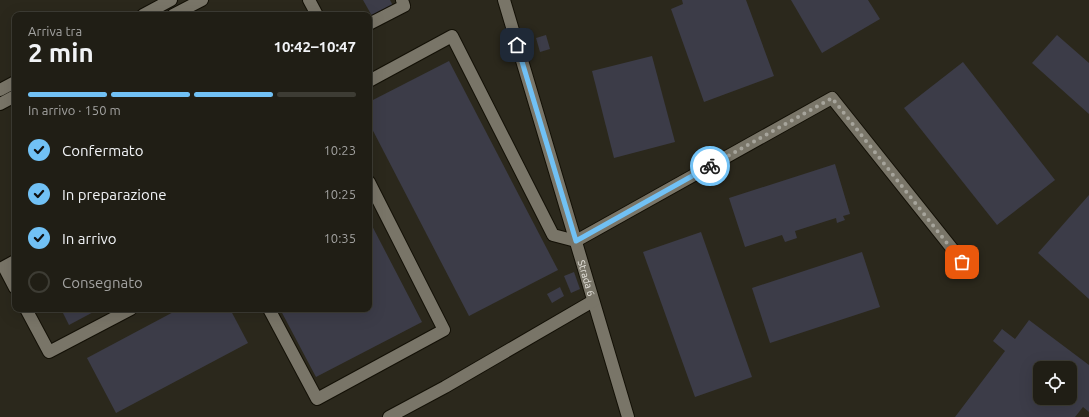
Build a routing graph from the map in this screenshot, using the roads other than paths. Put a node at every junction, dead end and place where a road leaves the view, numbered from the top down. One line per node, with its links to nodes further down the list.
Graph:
1 (171, 0): 6 (street)
2 (202, 0): 7 (street)
3 (309, 0): 8 (street)
4 (402, 0): 9 (street)
5 (504, 0): 16 (street, Strada 6)
6 (149, 12)
7 (179, 12)
8 (315, 12)
9 (372, 22)
10 (372, 79): 16 (street)
11 (12, 84): 12 (street)
12 (0, 90)
13 (12, 98): 14 (street)
14 (0, 104)
15 (372, 188): 23 (street)
16 (576, 241): 17 (street); 20 (street, Strada 6)
17 (962, 262)
18 (12, 263): 19 (street)
19 (12, 282)
20 (594, 301): 24 (street); 25 (street, Strada 6)
21 (28, 312): 22 (street)
22 (125, 312)
23 (271, 312)
24 (389, 417)
25 (628, 417)

